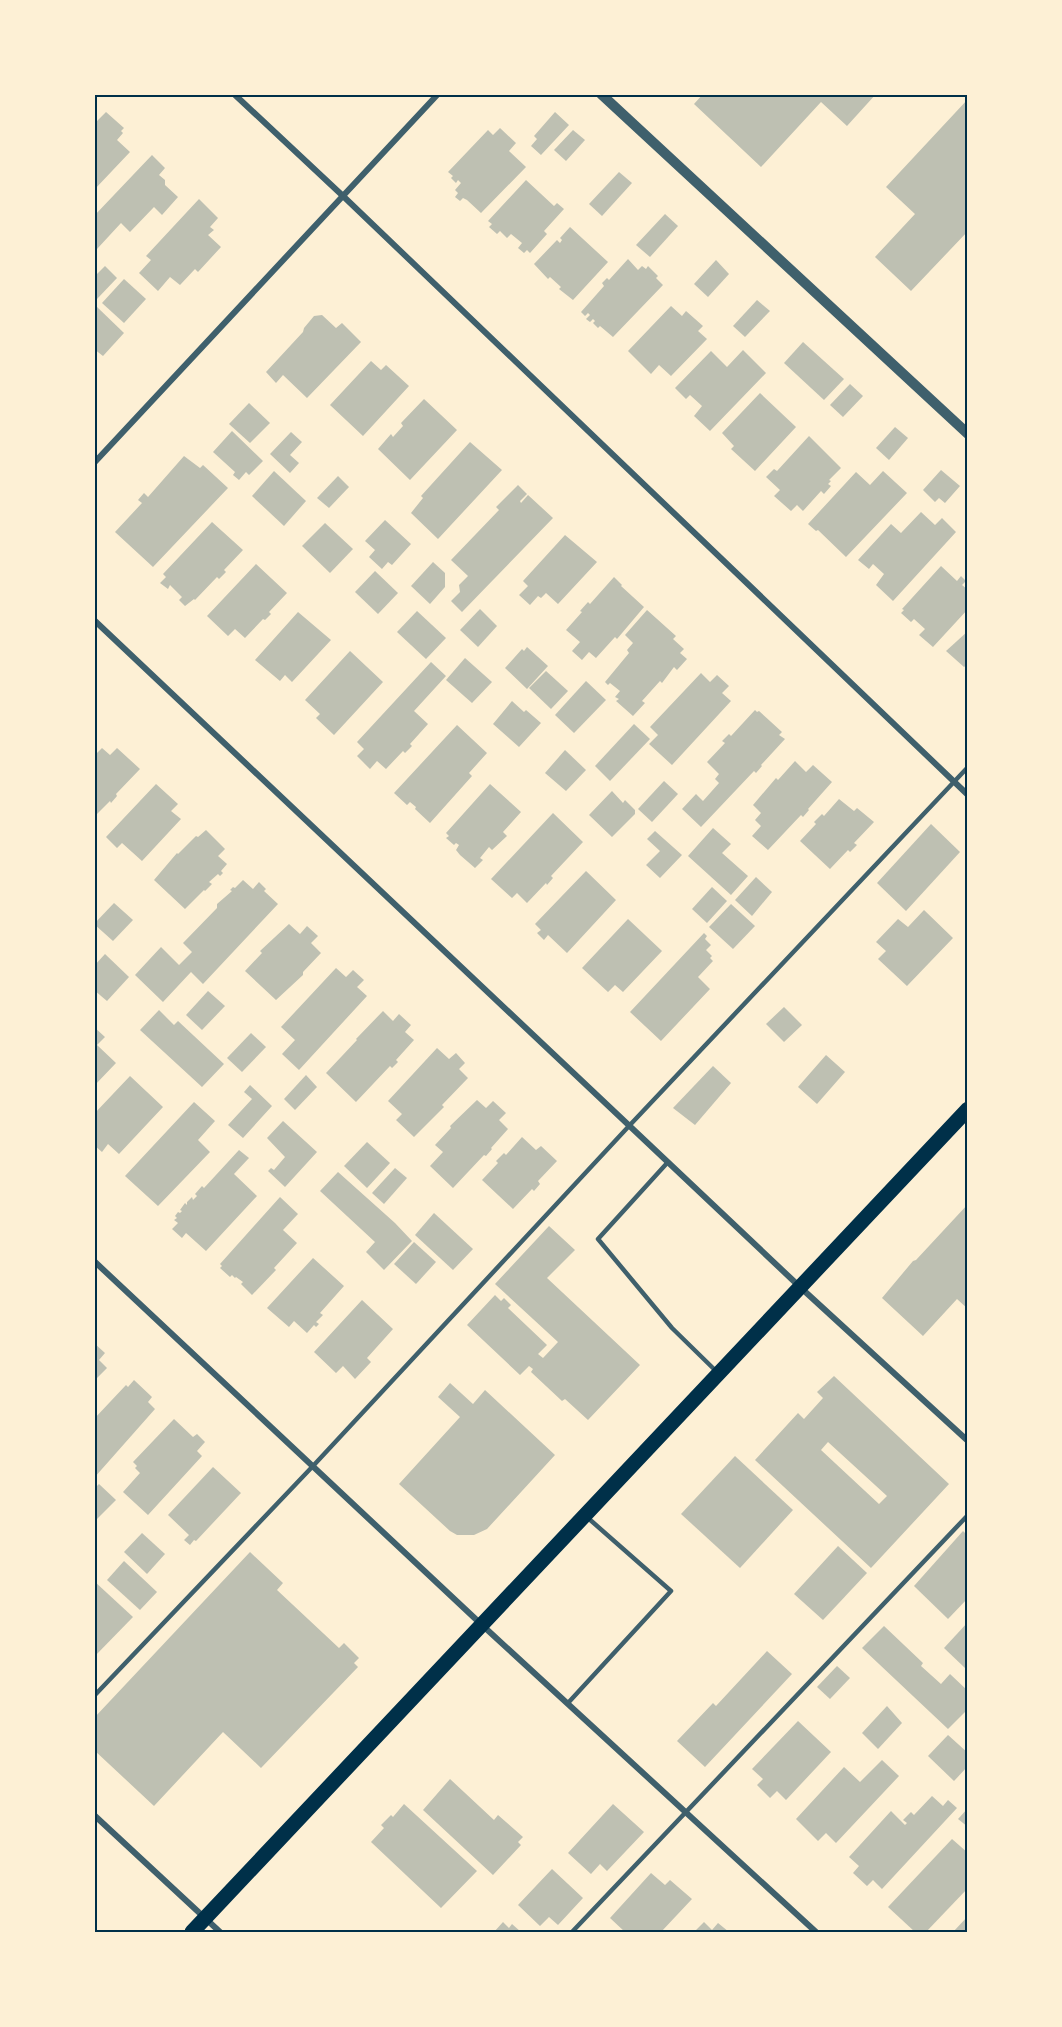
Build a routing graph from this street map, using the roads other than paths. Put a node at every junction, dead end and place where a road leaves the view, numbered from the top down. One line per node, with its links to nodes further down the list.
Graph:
1 (234, 94): 4 (street)
2 (438, 94): 4 (street)
3 (601, 94): 5 (street)
4 (344, 196): 6 (street); 9 (street)
5 (968, 434)
6 (94, 463)
7 (94, 620): 12 (street)
8 (968, 766): 9 (lane)
9 (954, 781): 10 (street); 12 (lane)
10 (968, 795)
11 (968, 1110): 15 (main road)
12 (629, 1126): 13 (street); 18 (lane)
13 (668, 1162): 15 (street); 16 (lane)
14 (94, 1261): 18 (street)
15 (800, 1287): 16 (main road); 17 (street)
16 (719, 1373): 20 (main road)
17 (968, 1441)
18 (313, 1466): 21 (street); 22 (lane)
19 (968, 1515): 24 (lane)
20 (586, 1516): 21 (main road); 23 (lane)
21 (482, 1625): 23 (street); 26 (main road)
22 (94, 1696)
23 (568, 1703): 24 (street)
24 (687, 1813): 29 (lane); 30 (street)
25 (94, 1815): 26 (street)
26 (205, 1918): 27 (main road); 28 (street)
27 (192, 1932)
28 (220, 1932)
29 (572, 1932)
30 (816, 1932)

